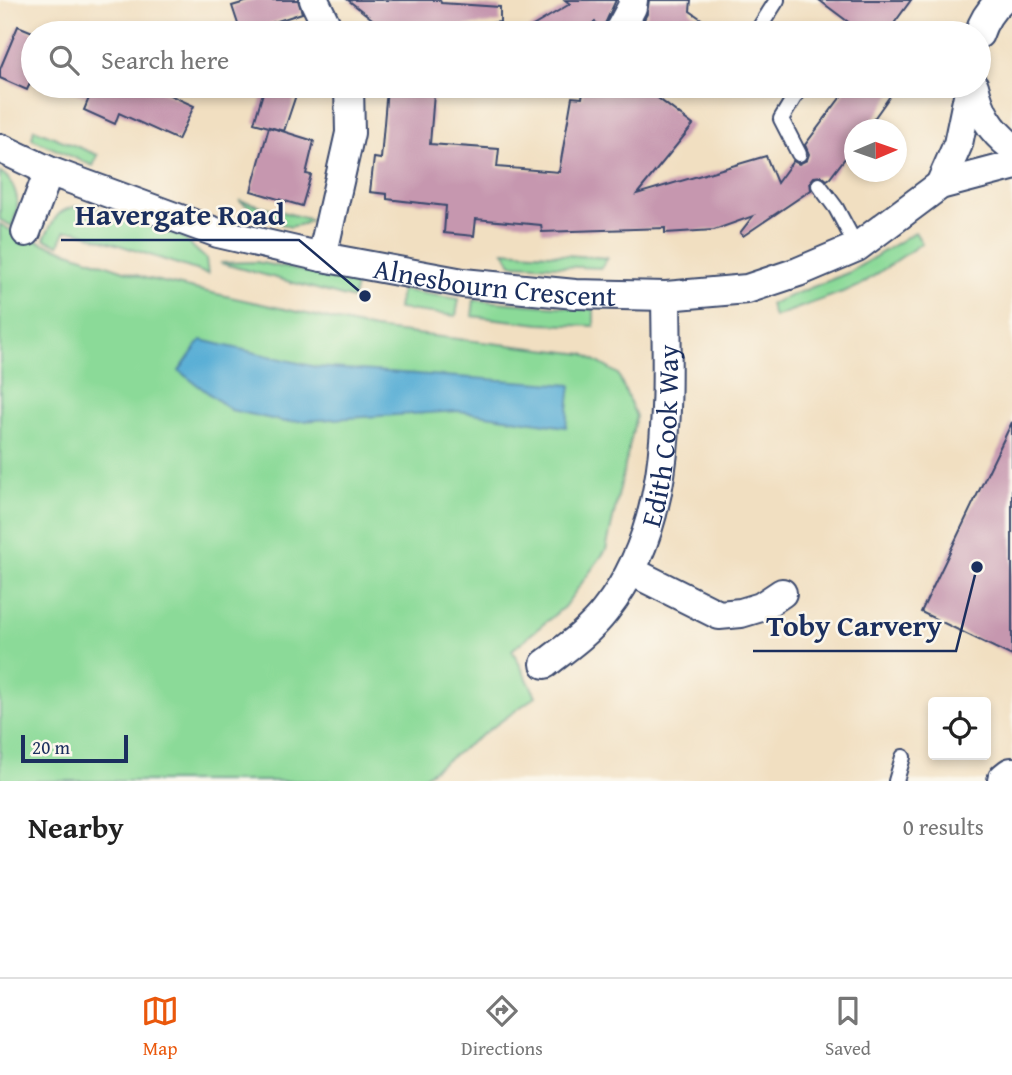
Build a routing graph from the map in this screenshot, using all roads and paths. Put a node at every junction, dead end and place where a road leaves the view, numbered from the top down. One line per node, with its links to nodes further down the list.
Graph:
1 (314, 0): 5 (street)
2 (633, 0): 6 (street)
3 (777, 0): 7 (lane)
4 (1001, 0): 8 (street)
5 (324, 21)
6 (624, 21)
7 (764, 21)
8 (985, 21)
9 (349, 98): 22 (street)
10 (794, 98): 15 (lane)
11 (969, 98): 19 (street, Alnesbourn Crescent)
12 (976, 98): 13 (street)
13 (1012, 147)
14 (0, 148): 17 (street, Alnesbourn Crescent)
15 (799, 153)
16 (1012, 166): 19 (street, Alnesbourn Crescent)
17 (49, 171): 20 (street); 22 (street, Alnesbourn Crescent)
18 (819, 184): 21 (lane)
19 (940, 185): 21 (street, Alnesbourn Crescent)
20 (26, 232)
21 (857, 247): 23 (street, Alnesbourn Crescent)
22 (322, 257): 23 (street, Alnesbourn Crescent)
23 (666, 296): 24 (street, Edith Cook Way)
24 (631, 570): 25 (street); 26 (street, Edith Cook Way)
25 (782, 593)
26 (545, 664)
27 (903, 757): 29 (lane)
28 (1012, 777): 30 (main road)
29 (895, 781)
30 (1007, 781)

